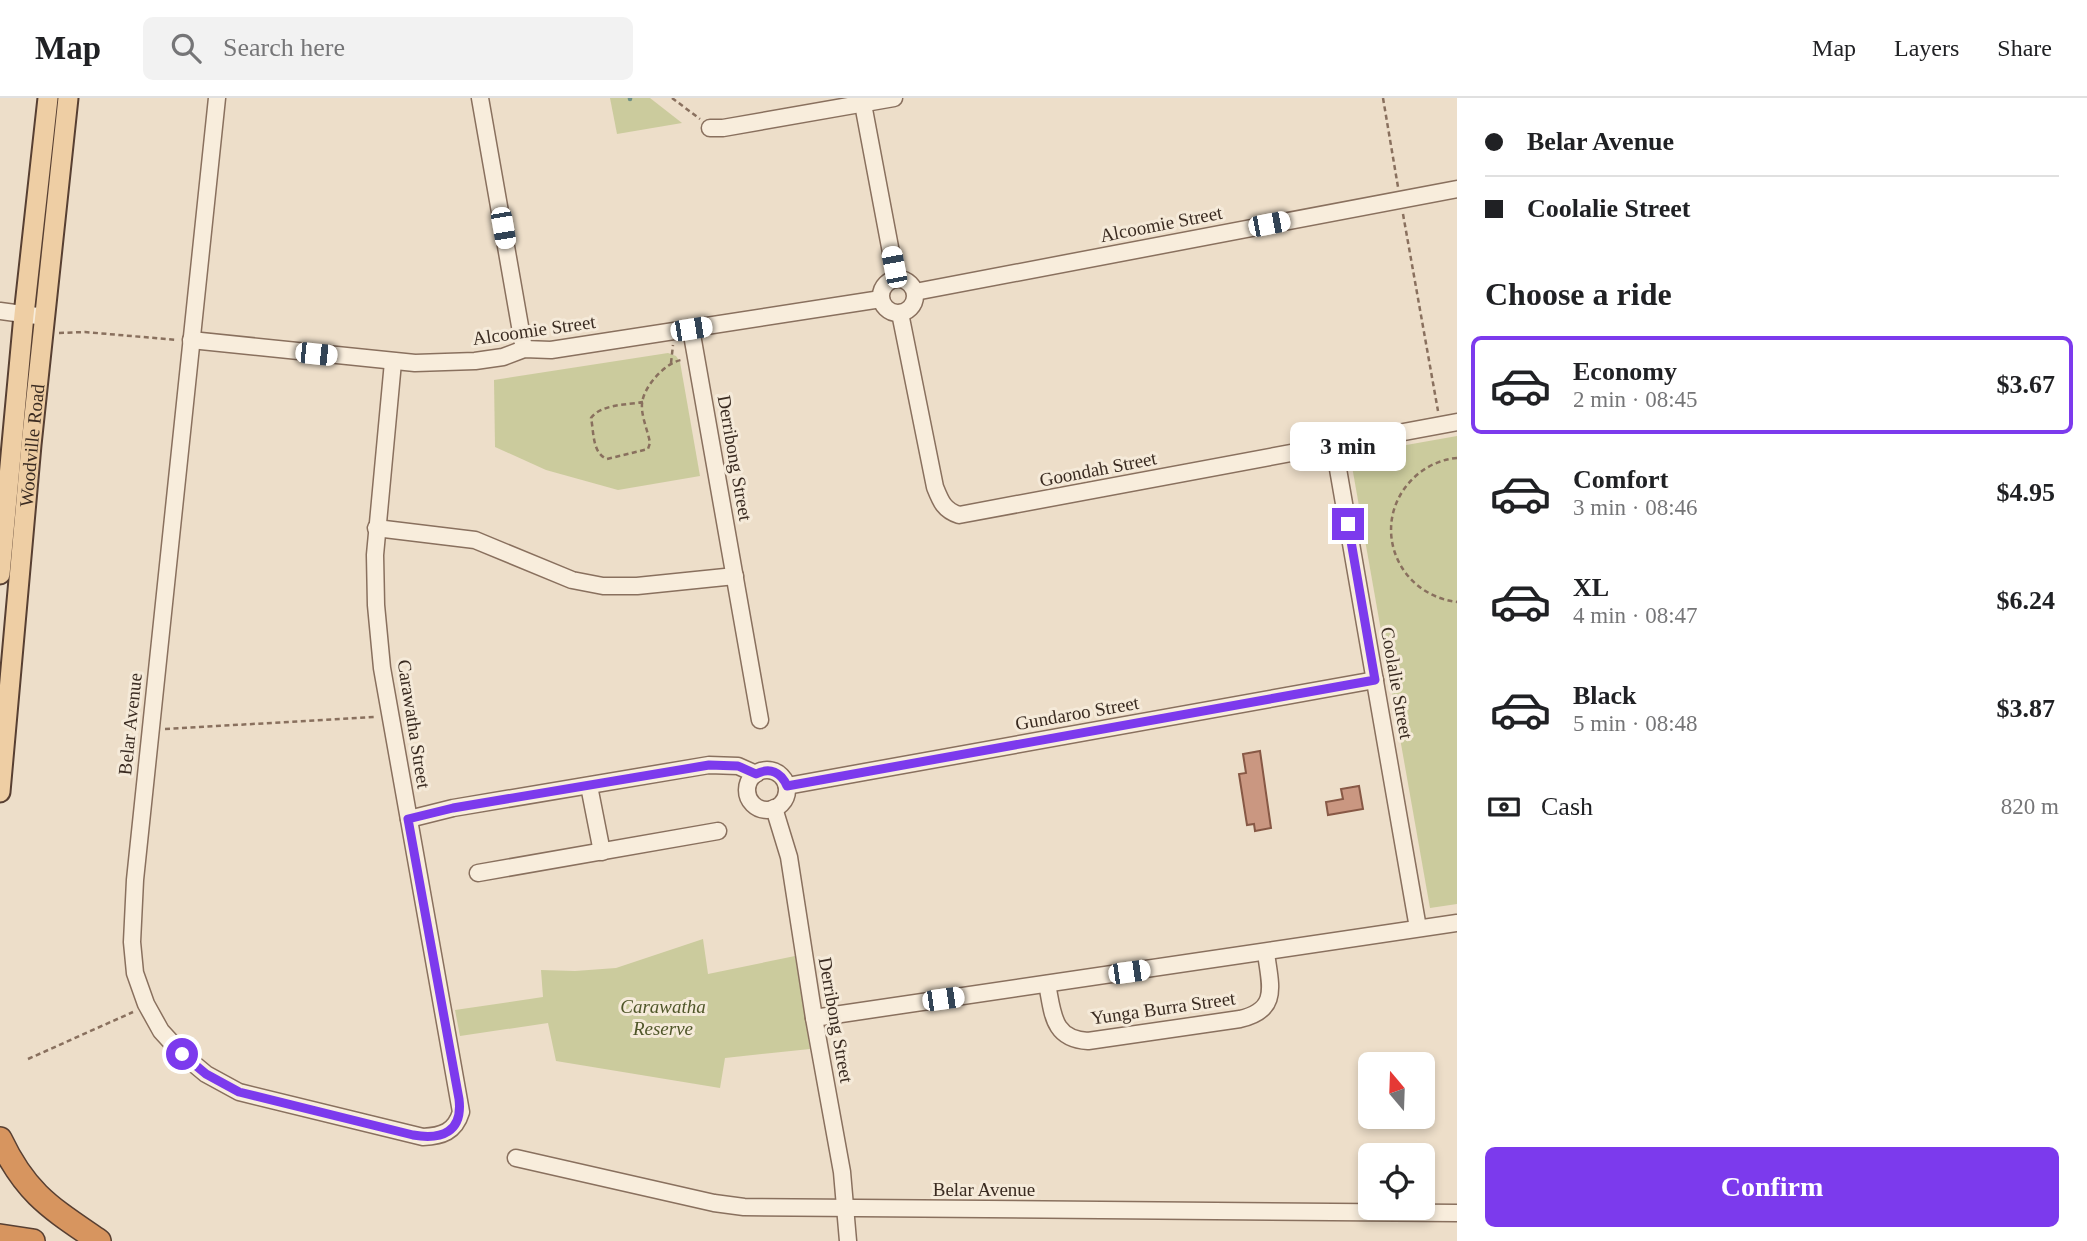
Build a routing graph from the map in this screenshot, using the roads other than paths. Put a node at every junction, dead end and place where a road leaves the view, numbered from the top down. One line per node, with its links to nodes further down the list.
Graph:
1 (48, 98): 14 (main road, Woodville Road)
2 (68, 98): 15 (main road, Woodville Road)
3 (217, 98): 17 (street, Belar Avenue)
4 (480, 98): 18 (street)
5 (894, 98): 6 (street)
6 (863, 104): 7 (street); 9 (street)
7 (710, 128)
8 (1457, 189): 10 (street, Alcoomie Street)
9 (896, 279): 10 (street); 11 (street)
10 (915, 292): 13 (street)
11 (881, 299): 13 (street); 16 (street, Alcoomie Street)
12 (0, 311): 14 (street)
13 (900, 313): 21 (street, Goondah Street)
14 (24, 315): 15 (street); 23 (main road, Woodville Road)
15 (51, 325): 31 (main road, Woodville Road)
16 (691, 329): 18 (street, Alcoomie Street); 25 (street, Derribong Street)
17 (191, 340): 19 (street, Alcoomie Street); 42 (street, Belar Avenue)
18 (524, 349): 19 (street, Alcoomie Street)
19 (393, 362): 22 (street, Carawatha Street)
20 (1457, 422): 21 (street, Goondah Street)
21 (1334, 446): 26 (street, Coolalie Street)
22 (376, 528): 25 (street); 33 (street, Carawatha Street)
23 (1, 540): 24 (main road, Woodville Road)
24 (0, 574)
25 (735, 576): 27 (street, Derribong Street)
26 (1375, 680): 30 (street, Gundaroo Street); 38 (street, Coolalie Street)
27 (760, 720)
28 (756, 774): 29 (street); 30 (street); 32 (street)
29 (589, 786): 33 (street); 35 (street)
30 (787, 786): 32 (street)
31 (0, 792)
32 (774, 808): 41 (street, Derribong Street)
33 (408, 819): 42 (street, Carawatha Street)
34 (718, 831): 35 (street)
35 (602, 852): 36 (street)
36 (478, 873)
37 (1457, 923): 38 (street, Yunga Burra Street)
38 (1418, 928): 39 (street, Yunga Burra Street)
39 (1266, 953): 40 (street, Yunga Burra Street); 40 (street, Yunga Burra Street)
40 (1047, 984): 41 (street, Yunga Burra Street)
41 (814, 1018): 45 (street, Derribong Street)
42 (452, 1129)
43 (0, 1139): 49 (highway)
44 (516, 1157): 45 (street, Belar Avenue)
45 (846, 1208): 46 (street, Belar Avenue); 50 (street, Derribong Street)
46 (1457, 1213)
47 (0, 1236): 48 (highway)
48 (33, 1241)
49 (99, 1241)
50 (848, 1241)

